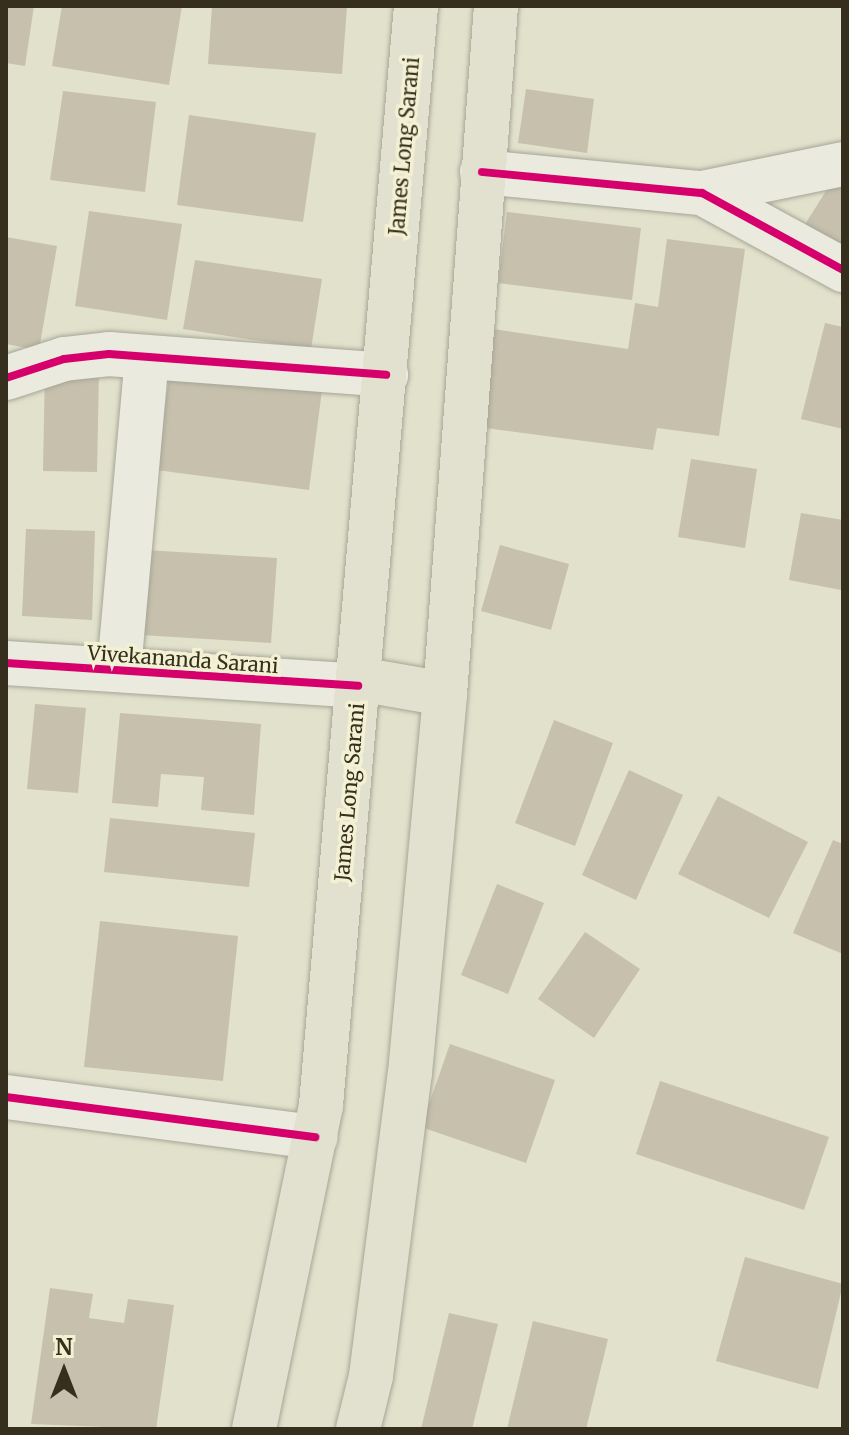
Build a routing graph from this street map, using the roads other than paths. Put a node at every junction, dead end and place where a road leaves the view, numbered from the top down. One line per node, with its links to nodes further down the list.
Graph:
1 (415, 6): 8 (main road, James Long Sarani)
2 (496, 6): 4 (main road)
3 (843, 164): 5 (street)
4 (482, 172): 5 (street); 13 (main road)
5 (702, 193): 6 (street)
6 (843, 270)
7 (147, 357): 8 (street); 9 (street); 11 (street)
8 (386, 375): 12 (main road, James Long Sarani)
9 (6, 378)
10 (6, 663): 11 (street, Vivekananda Sarani)
11 (119, 670): 12 (street, Vivekananda Sarani)
12 (358, 682): 13 (main road); 15 (main road, James Long Sarani)
13 (445, 694): 17 (main road)
14 (6, 1097): 15 (street)
15 (315, 1137): 16 (main road, James Long Sarani)
16 (254, 1429)
17 (358, 1429)

